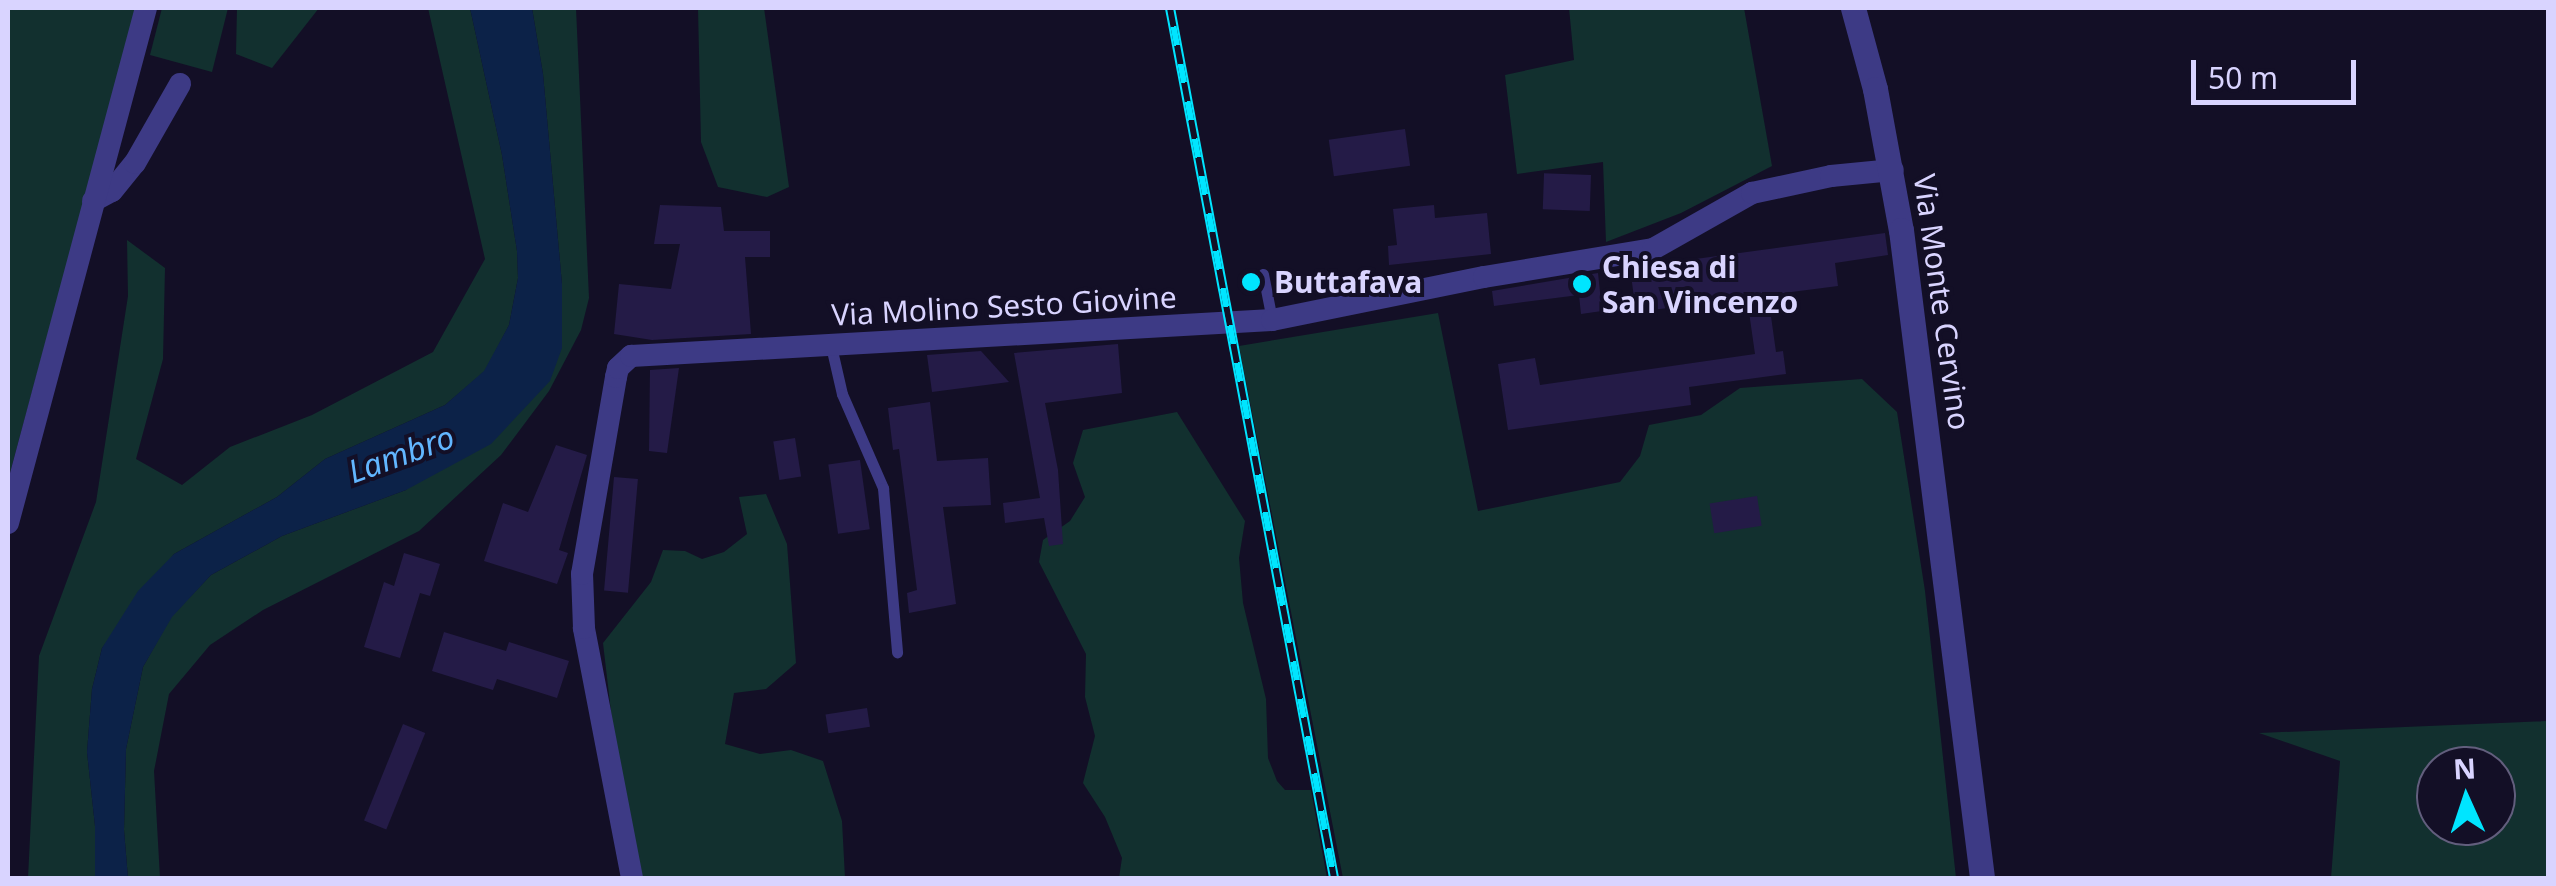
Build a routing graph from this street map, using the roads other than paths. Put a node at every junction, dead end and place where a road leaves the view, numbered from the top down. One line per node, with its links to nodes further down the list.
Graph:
1 (146, 8): 5 (street)
2 (1853, 8): 4 (street, Via Monte Cervino)
3 (180, 84): 5 (street)
4 (1892, 170): 7 (street, Via Molino Sesto Giovine); 12 (street, Via Monte Cervino)
5 (93, 202): 9 (street)
6 (1263, 274): 7 (lane)
7 (1272, 320): 8 (street, Via Molino Sesto Giovine)
8 (831, 346): 10 (lane); 11 (street, Via Molino Sesto Giovine)
9 (8, 523)
10 (897, 652)
11 (632, 878)
12 (1982, 878)

